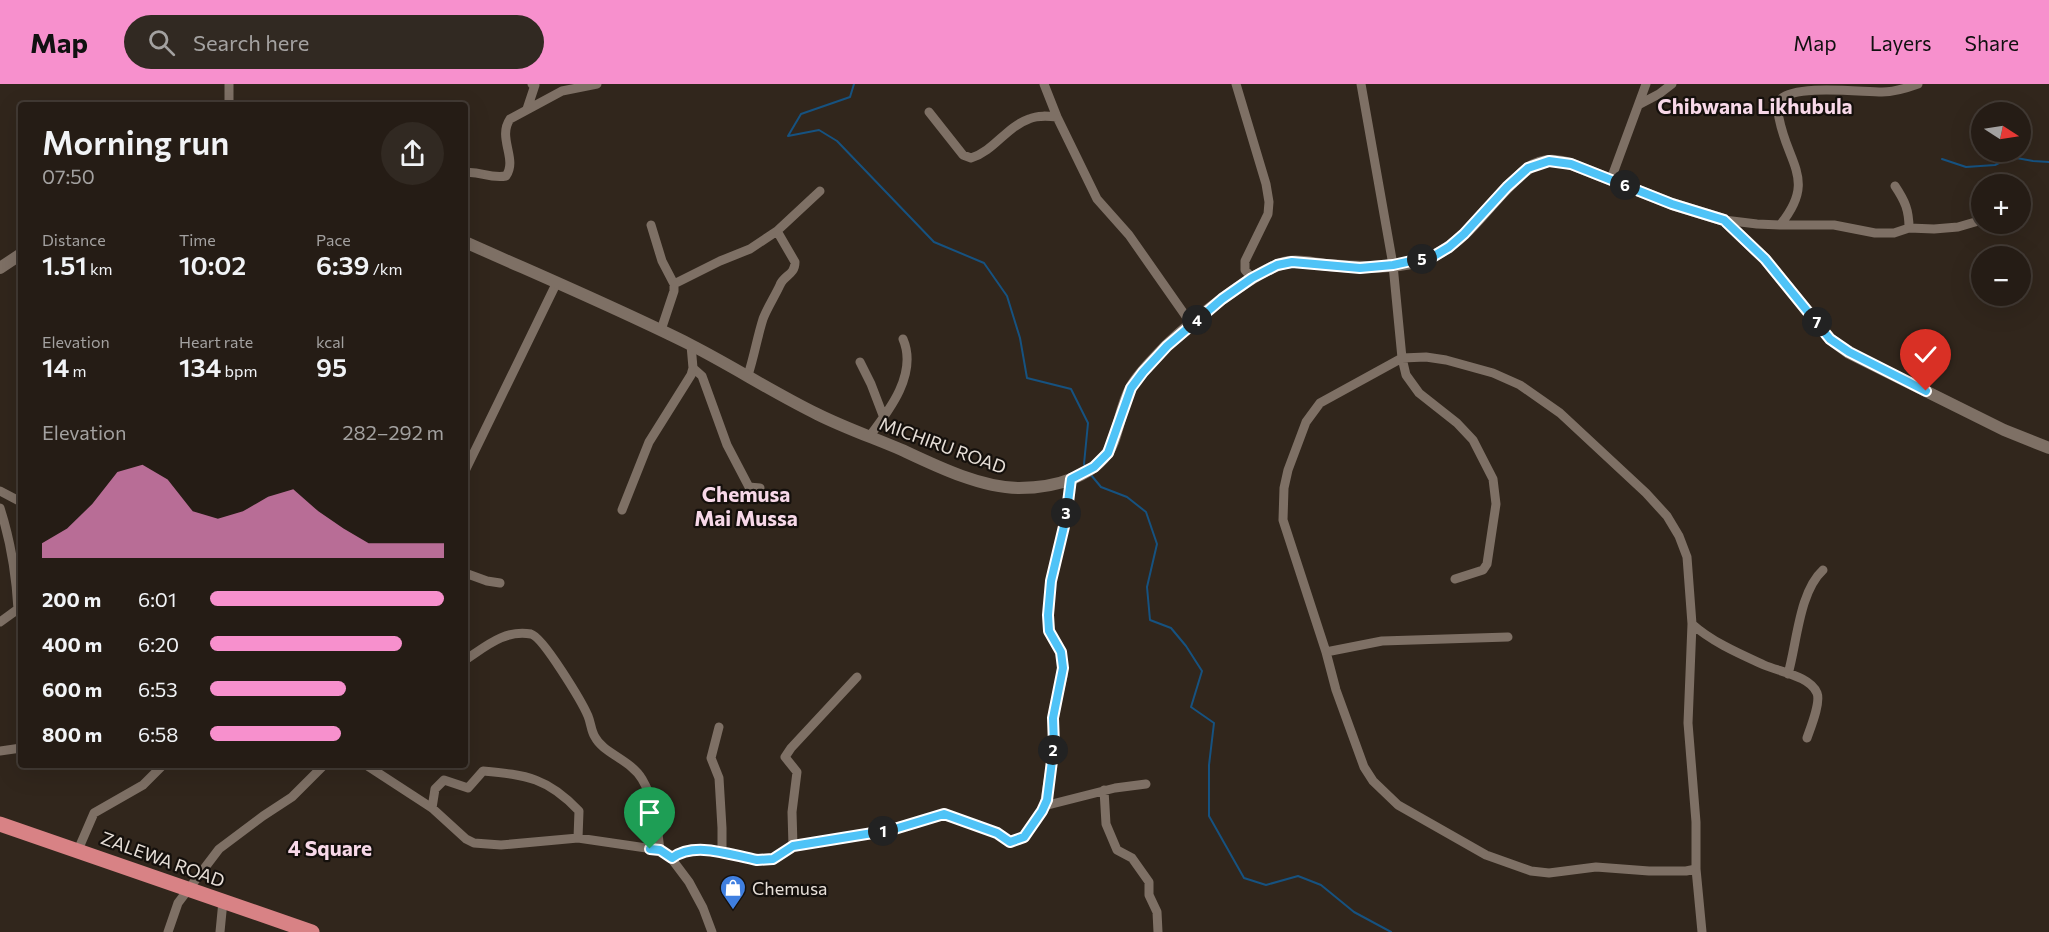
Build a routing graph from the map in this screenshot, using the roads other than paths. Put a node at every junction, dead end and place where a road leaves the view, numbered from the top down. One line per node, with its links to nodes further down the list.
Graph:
1 (229, 84): 10 (street)
2 (532, 84): 12 (street)
3 (597, 84): 12 (street)
4 (1044, 84): 14 (street)
5 (1236, 84): 29 (street)
6 (1360, 84): 27 (street)
7 (1646, 84): 11 (street)
8 (1672, 84): 11 (street)
9 (1918, 84): 22 (street)
10 (229, 102)
11 (1640, 104): 16 (street)
12 (527, 109): 15 (street)
13 (929, 112): 14 (street)
14 (1057, 117): 32 (street)
15 (468, 172)
16 (1611, 179): 19 (street, MICHIRU ROAD); 27 (street, MICHIRU ROAD)
17 (1895, 186): 23 (street)
18 (820, 191): 24 (street)
19 (1724, 220): 22 (street); 42 (street, MICHIRU ROAD)
20 (1971, 223): 23 (street)
21 (651, 225): 31 (street)
22 (1780, 225): 23 (street)
23 (1909, 228)
24 (777, 231): 31 (street); 39 (street)
25 (468, 243): 30 (street, MICHIRU ROAD)
26 (18, 256): 28 (street)
27 (1393, 265): 29 (street, MICHIRU ROAD); 36 (street)
28 (0, 268)
29 (1252, 278): 32 (street, MICHIRU ROAD)
30 (557, 282): 33 (street, MICHIRU ROAD); 43 (street)
31 (674, 284): 33 (street)
32 (1192, 325): 44 (street, MICHIRU ROAD)
33 (661, 330): 35 (street, MICHIRU ROAD)
34 (903, 339): 40 (street)
35 (691, 345): 38 (street); 39 (street, MICHIRU ROAD)
36 (1402, 358): 52 (street); 57 (street); 59 (street)
37 (860, 362): 40 (street)
38 (693, 368): 45 (street); 49 (street)
39 (748, 375): 41 (street, MICHIRU ROAD)
40 (884, 418): 41 (street)
41 (870, 437): 44 (street, MICHIRU ROAD)
42 (2049, 448)
43 (468, 465)
44 (1071, 479): 72 (street)
45 (760, 488)
46 (0, 491): 47 (street)
47 (18, 500)
48 (0, 508): 54 (street)
49 (622, 510)
50 (1823, 570): 61 (street)
51 (468, 574): 53 (street)
52 (1455, 579)
53 (500, 583)
54 (18, 596)
55 (18, 610): 56 (street)
56 (0, 622)
57 (1692, 624): 61 (street); 81 (street)
58 (1508, 637): 59 (street)
59 (1326, 652): 81 (street)
60 (468, 658): 78 (street)
61 (1788, 674): 64 (street)
62 (856, 677): 76 (street)
63 (718, 727): 79 (street)
64 (1807, 738)
65 (18, 748): 66 (street)
66 (0, 751)
67 (160, 768): 77 (street)
68 (321, 768): 82 (street)
69 (371, 768): 73 (street)
70 (1146, 784): 71 (street)
71 (1104, 790): 72 (street); 88 (street)
72 (1044, 806): 76 (street)
73 (432, 808): 75 (street); 75 (street)
74 (0, 824): 77 (highway, ZALEWA ROAD)
75 (578, 838): 78 (street)
76 (793, 846): 79 (street)
77 (78, 850): 82 (highway, ZALEWA ROAD)
78 (660, 850): 80 (street)
79 (722, 853): 80 (street)
80 (672, 858): 87 (street)
81 (1695, 869): 89 (street)
82 (187, 890): 83 (highway, ZALEWA ROAD); 84 (street)
83 (223, 902): 85 (street); 86 (highway, ZALEWA ROAD)
84 (168, 932)
85 (220, 932)
86 (312, 932)
87 (712, 932)
88 (1158, 932)
89 (1702, 932)

